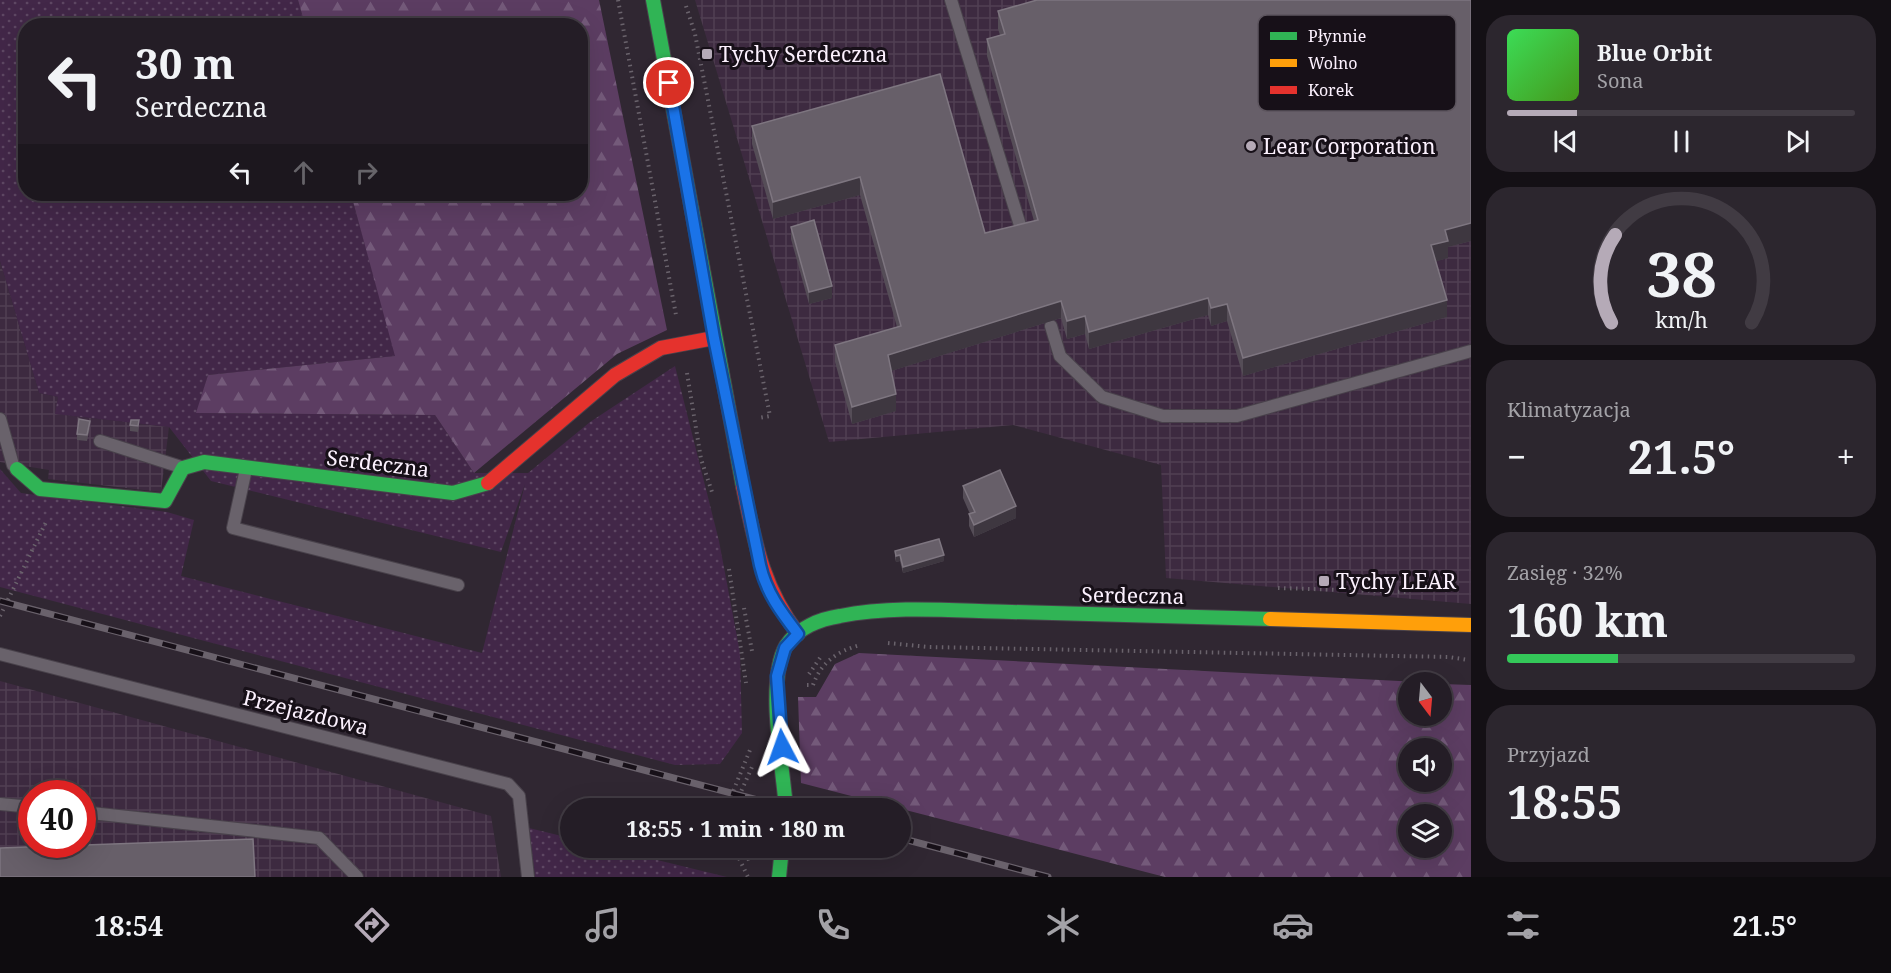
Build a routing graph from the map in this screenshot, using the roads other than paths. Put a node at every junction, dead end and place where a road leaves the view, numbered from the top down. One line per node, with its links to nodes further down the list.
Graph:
1 (653, 0): 5 (street)
2 (951, 0): 3 (lane)
3 (1023, 235)
4 (1051, 326): 6 (lane)
5 (714, 338): 10 (street, Serdeczna); 14 (street)
6 (1471, 351)
7 (0, 419): 11 (lane)
8 (100, 441): 9 (lane)
9 (183, 468): 10 (street, Serdeczna); 11 (street)
10 (246, 468): 12 (lane)
11 (17, 469)
12 (458, 585)
13 (1471, 625): 14 (street, Serdeczna)
14 (798, 634): 16 (street, Serdeczna)
15 (0, 654): 22 (lane, Przejazdowa)
16 (785, 798)
17 (0, 804): 18 (lane)
18 (18, 806)
19 (96, 814): 21 (lane)
20 (781, 858): 23 (street)
21 (357, 877)
22 (528, 877)
23 (779, 877)

